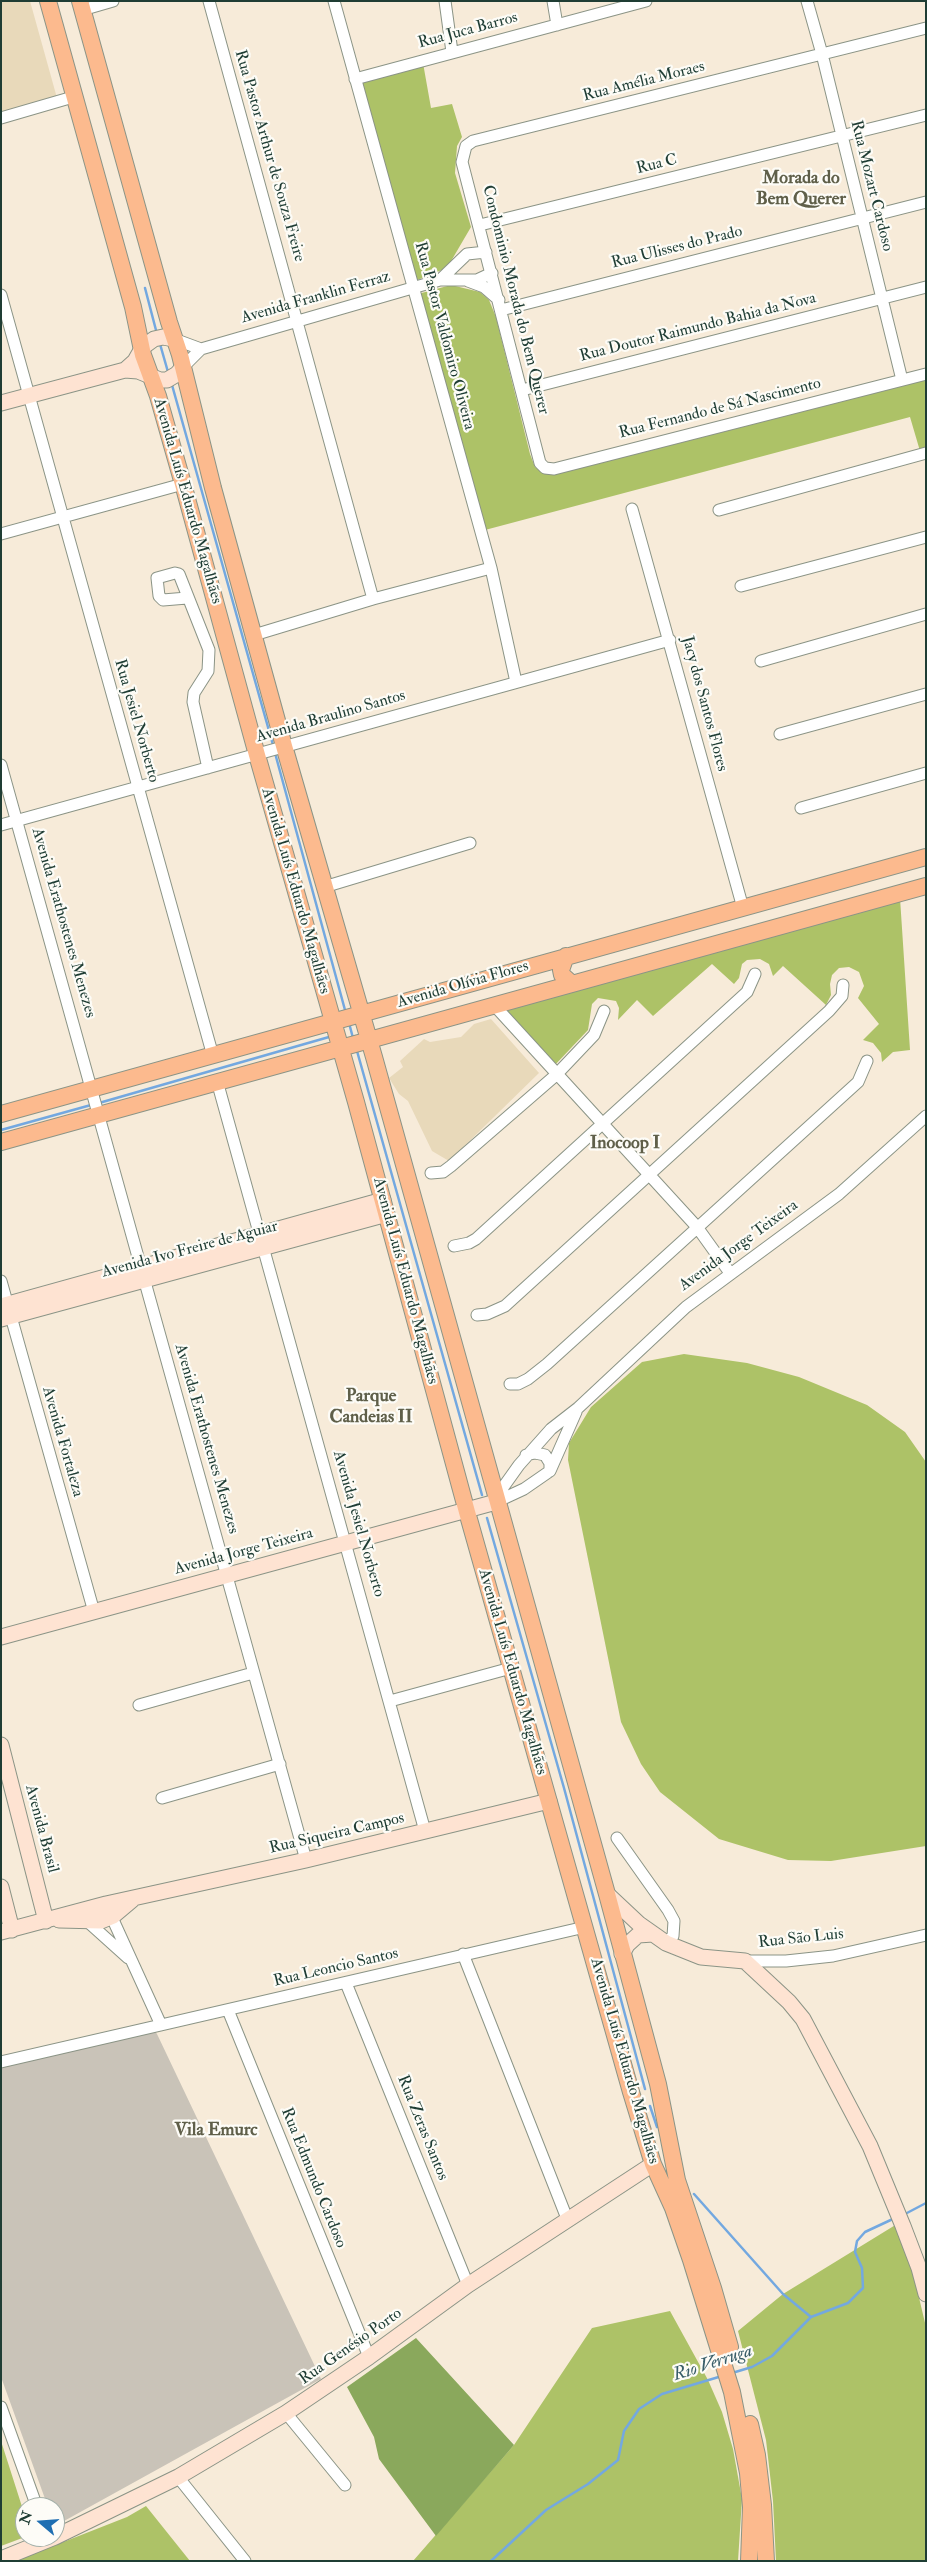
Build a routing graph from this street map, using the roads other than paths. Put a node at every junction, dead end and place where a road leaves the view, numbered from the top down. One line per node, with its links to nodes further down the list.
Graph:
1 (48, 1): 15 (main road, Avenida Luís Eduardo Magalhães)
2 (113, 1): 9 (street)
3 (209, 1): 33 (street, Rua Pastor Arthur de Souza Freire)
4 (334, 1): 14 (street, Rua Pastor Valdomiro Oliveira)
5 (445, 1): 12 (street)
6 (552, 1): 10 (street)
7 (646, 1): 10 (street, Rua Juca Barros)
8 (807, 1): 13 (street, Rua Mozart Cardoso)
9 (81, 6): 34 (main road, Avenida Luís Eduardo Magalhães)
10 (557, 25): 12 (street, Rua Juca Barros)
11 (926, 28): 13 (street, Rua Amélia Moraes)
12 (452, 52): 14 (street, Rua Juca Barros)
13 (822, 54): 18 (street, Rua Mozart Cardoso); 19 (street, Rua Amélia Moraes)
14 (355, 79): 29 (street, Rua Pastor Valdomiro Oliveira)
15 (73, 97): 17 (street); 35 (main road, Avenida Luís Eduardo Magalhães)
16 (926, 115): 18 (street, Rua C)
17 (1, 118)
18 (842, 136): 21 (street, Rua Mozart Cardoso); 22 (street, Rua C)
19 (473, 141): 22 (street, Condominio Morada do Bem Querer)
20 (926, 202): 21 (street, Rua Ulisses do Prado)
21 (862, 218): 31 (street, Rua Mozart Cardoso); 32 (street, Rua Ulisses do Prado)
22 (480, 227): 23 (street, Condominio Morada do Bem Querer); 24 (street, Avenida Franklin Ferraz)
23 (486, 252): 24 (street); 25 (street, Condominio Morada do Bem Querer)
24 (467, 254): 26 (street, Avenida Franklin Ferraz)
25 (492, 273): 27 (street, Avenida Franklin Ferraz); 32 (street, Condominio Morada do Bem Querer)
26 (440, 280): 27 (street, Avenida Franklin Ferraz); 29 (street, Avenida Franklin Ferraz)
27 (466, 280): 32 (street)
28 (926, 287): 31 (street, Rua Doutor Raimundo Bahia da Nova)
29 (414, 288): 33 (street, Avenida Franklin Ferraz); 53 (street, Rua Pastor Valdomiro Oliveira)
30 (1, 295): 43 (street, Rua Jesiel Norberto)
31 (882, 298): 41 (street, Rua Mozart Cardoso); 42 (street, Rua Doutor Raimundo Bahia da Nova)
32 (500, 305): 42 (street, Condominio Morada do Bem Querer)
33 (298, 320): 36 (street, Avenida Franklin Ferraz); 56 (street, Rua Pastor Arthur de Souza Freire)
34 (172, 338): 35 (street); 36 (street); 38 (main road, Avenida Luís Eduardo Magalhães)
35 (145, 346): 37 (street); 40 (main road, Avenida Luís Eduardo Magalhães)
36 (202, 349): 38 (street)
37 (124, 370): 40 (street); 43 (street)
38 (180, 371): 40 (street); 58 (main road, Avenida Luís Eduardo Magalhães)
39 (926, 374): 41 (street, Rua Fernando de Sá Nascimento)
40 (155, 378): 47 (main road, Avenida Luís Eduardo Magalhães)
41 (902, 380): 46 (street, Rua Fernando de Sá Nascimento)
42 (522, 390): 46 (street, Condominio Morada do Bem Querer)
43 (28, 396): 44 (street); 50 (street, Rua Jesiel Norberto)
44 (1, 403)
45 (926, 453): 49 (street)
46 (545, 468)
47 (183, 484): 50 (street); 65 (main road, Avenida Luís Eduardo Magalhães)
48 (632, 509): 59 (street, Jacy dos Santos Flores)
49 (719, 510)
50 (62, 516): 51 (street); 69 (street, Rua Jesiel Norberto)
51 (1, 534)
52 (926, 537): 54 (street)
53 (491, 568): 56 (street); 61 (street, Rua Pastor Valdomiro Oliveira)
54 (741, 586)
55 (187, 598): 67 (street)
56 (373, 600): 58 (street)
57 (926, 614): 60 (street)
58 (254, 635): 64 (main road, Avenida Luís Eduardo Magalhães)
59 (670, 640): 61 (street, Avenida Braulino Santos); 77 (street, Jacy dos Santos Flores)
60 (761, 661)
61 (516, 682): 64 (street, Avenida Braulino Santos)
62 (926, 694): 63 (street)
63 (780, 734)
64 (281, 747): 65 (street, Avenida Braulino Santos); 76 (main road, Avenida Luís Eduardo Magalhães)
65 (260, 754): 67 (street, Avenida Braulino Santos); 87 (main road, Avenida Luís Eduardo Magalhães)
66 (1, 765): 71 (street, Avenida Erathostenes Menezes)
67 (208, 768): 69 (street, Avenida Braulino Santos)
68 (926, 773): 70 (street)
69 (138, 788): 71 (street, Avenida Braulino Santos); 90 (street, Rua Jesiel Norberto)
70 (801, 808)
71 (17, 821): 72 (street, Avenida Braulino Santos); 94 (street, Avenida Erathostenes Menezes)
72 (1, 825)
73 (470, 844): 76 (street)
74 (926, 857): 77 (main road, Avenida Olívia Flores)
75 (926, 886): 81 (main road, Avenida Olívia Flores)
76 (324, 887): 86 (main road, Avenida Luís Eduardo Magalhães)
77 (743, 908): 78 (main road, Avenida Olívia Flores)
78 (566, 956): 79 (main road, Avenida Olívia Flores); 81 (main road)
79 (530, 966): 83 (main road); 86 (main road, Avenida Olívia Flores)
80 (755, 974): 98 (street)
81 (571, 983): 83 (main road, Avenida Olívia Flores)
82 (843, 985): 101 (street)
83 (543, 992): 84 (main road, Avenida Olívia Flores)
84 (494, 1005): 88 (main road, Avenida Olívia Flores); 92 (street)
85 (604, 1011): 92 (street)
86 (361, 1014): 87 (main road, Avenida Olívia Flores); 88 (main road, Avenida Luís Eduardo Magalhães)
87 (333, 1022): 89 (main road, Avenida Luís Eduardo Magalhães); 90 (main road, Avenida Olívia Flores)
88 (369, 1039): 89 (main road, Avenida Olívia Flores); 116 (main road, Avenida Luís Eduardo Magalhães)
89 (340, 1047): 93 (main road, Avenida Olívia Flores); 102 (main road, Avenida Luís Eduardo Magalhães)
90 (213, 1056): 94 (main road, Avenida Olívia Flores)
91 (867, 1061): 103 (street)
92 (556, 1075): 98 (street); 100 (street)
93 (217, 1081): 96 (main road, Avenida Olívia Flores); 104 (street, Avenida Jesiel Norberto)
94 (93, 1089): 95 (main road, Avenida Olívia Flores); 96 (street, Avenida Erathostenes Menezes)
95 (1, 1114)
96 (99, 1114): 99 (main road, Avenida Olívia Flores); 108 (street, Avenida Erathostenes Menezes)
97 (926, 1116): 107 (street, Avenida Jorge Teixeira)
98 (602, 1124): 101 (street); 105 (street)
99 (1, 1142)
100 (431, 1173)
101 (650, 1175): 103 (street); 111 (street)
102 (385, 1207): 104 (street, Avenida Ivo Freire de Aguiar); 106 (street, Avenida Ivo Freire de Aguiar); 117 (main road, Avenida Luís Eduardo Magalhães)
103 (697, 1227): 107 (street); 112 (street)
104 (260, 1234): 106 (street, Avenida Jesiel Norberto); 108 (street, Avenida Ivo Freire de Aguiar)
105 (454, 1246)
106 (264, 1249): 108 (street, Avenida Ivo Freire de Aguiar); 118 (street, Avenida Jesiel Norberto)
107 (730, 1273): 113 (street, Avenida Jorge Teixeira)
108 (142, 1275): 110 (street, Avenida Ivo Freire de Aguiar); 119 (street, Avenida Erathostenes Menezes)
109 (1, 1281): 110 (street, Avenida Fortaleza)
110 (5, 1311): 120 (street, Avenida Fortaleza)
111 (477, 1316)
112 (510, 1384)
113 (578, 1408): 114 (street, Avenida Jorge Teixeira); 115 (street, Avenida Jorge Teixeira)
114 (526, 1456): 115 (street); 116 (street, Avenida Jorge Teixeira)
115 (550, 1471): 116 (street, Avenida Jorge Teixeira)
116 (499, 1500): 117 (street, Avenida Jorge Teixeira); 134 (main road, Avenida Luís Eduardo Magalhães)
117 (467, 1512): 118 (street, Avenida Jorge Teixeira); 122 (main road, Avenida Luís Eduardo Magalhães)
118 (346, 1542): 119 (street, Avenida Jorge Teixeira); 124 (street, Avenida Jesiel Norberto)
119 (227, 1575): 120 (street, Avenida Jorge Teixeira); 123 (street, Avenida Erathostenes Menezes)
120 (94, 1612): 121 (street, Avenida Jorge Teixeira)
121 (1, 1637)
122 (511, 1668): 124 (street); 129 (main road, Avenida Luís Eduardo Magalhães)
123 (253, 1673): 125 (street); 127 (street, Avenida Erathostenes Menezes)
124 (390, 1701): 130 (street, Avenida Jesiel Norberto)
125 (138, 1705)
126 (2, 1749): 137 (street, Avenida Brasil)
127 (280, 1764): 128 (street); 132 (street, Avenida Erathostenes Menezes)
128 (162, 1798)
129 (549, 1800): 130 (street, Rua Siqueira Campos); 138 (main road, Avenida Luís Eduardo Magalhães)
130 (425, 1831): 132 (street, Rua Siqueira Campos)
131 (618, 1838): 142 (street)
132 (306, 1860): 135 (street, Rua Siqueira Campos)
133 (1, 1887): 139 (street)
134 (607, 1894): 140 (street, Rua São Luis); 144 (main road, Avenida Luís Eduardo Magalhães)
135 (109, 1910): 136 (street, Rua Siqueira Campos); 146 (street)
136 (87, 1915): 137 (street, Rua Siqueira Campos); 146 (street)
137 (50, 1920): 139 (street, Rua Siqueira Campos)
138 (586, 1927): 143 (street, Rua Leoncio Santos); 152 (main road, Avenida Luís Eduardo Magalhães)
139 (7, 1931)
140 (653, 1934): 142 (street, Rua São Luis); 144 (street)
141 (926, 1935): 145 (street, Rua São Luis)
142 (666, 1943): 145 (street, Rua São Luis)
143 (463, 1954): 147 (street, Rua Leoncio Santos); 154 (street)
144 (622, 1954): 151 (main road, Avenida Luís Eduardo Magalhães)
145 (745, 1961): 156 (street)
146 (133, 1962): 149 (street)
147 (346, 1983): 148 (street, Rua Leoncio Santos); 155 (street, Rua Zeras Santos)
148 (228, 2010): 149 (street, Rua Leoncio Santos); 158 (street, Rua Edmundo Cardoso)
149 (162, 2025): 150 (street, Rua Leoncio Santos)
150 (1, 2062)
151 (658, 2084): 152 (main road); 157 (main road, Avenida Luís Eduardo Magalhães)
152 (631, 2092): 153 (main road, Avenida Luís Eduardo Magalhães)
153 (653, 2164): 154 (street, Rua Genésio Porto); 157 (main road, Avenida Luís Eduardo Magalhães)
154 (568, 2221): 155 (street, Rua Genésio Porto)
155 (468, 2285): 158 (street, Rua Genésio Porto)
156 (926, 2294)
157 (725, 2350): 159 (main road, Avenida Luís Eduardo Magalhães)
158 (369, 2357): 161 (street, Rua Genésio Porto)
159 (737, 2391): 169 (main road, Avenida Luís Eduardo Magalhães); 170 (main road, Avenida Luís Eduardo Magalhães)
160 (1, 2407): 164 (street)
161 (286, 2413): 162 (street, Rua Genésio Porto); 163 (street)
162 (178, 2477): 165 (street, Rua Genésio Porto); 168 (street)
163 (345, 2485)
164 (33, 2497)
165 (65, 2531)
166 (30, 2547): 167 (street, Rua Genésio Porto)
167 (1, 2559)
168 (245, 2561)
169 (749, 2561)
170 (766, 2561)

